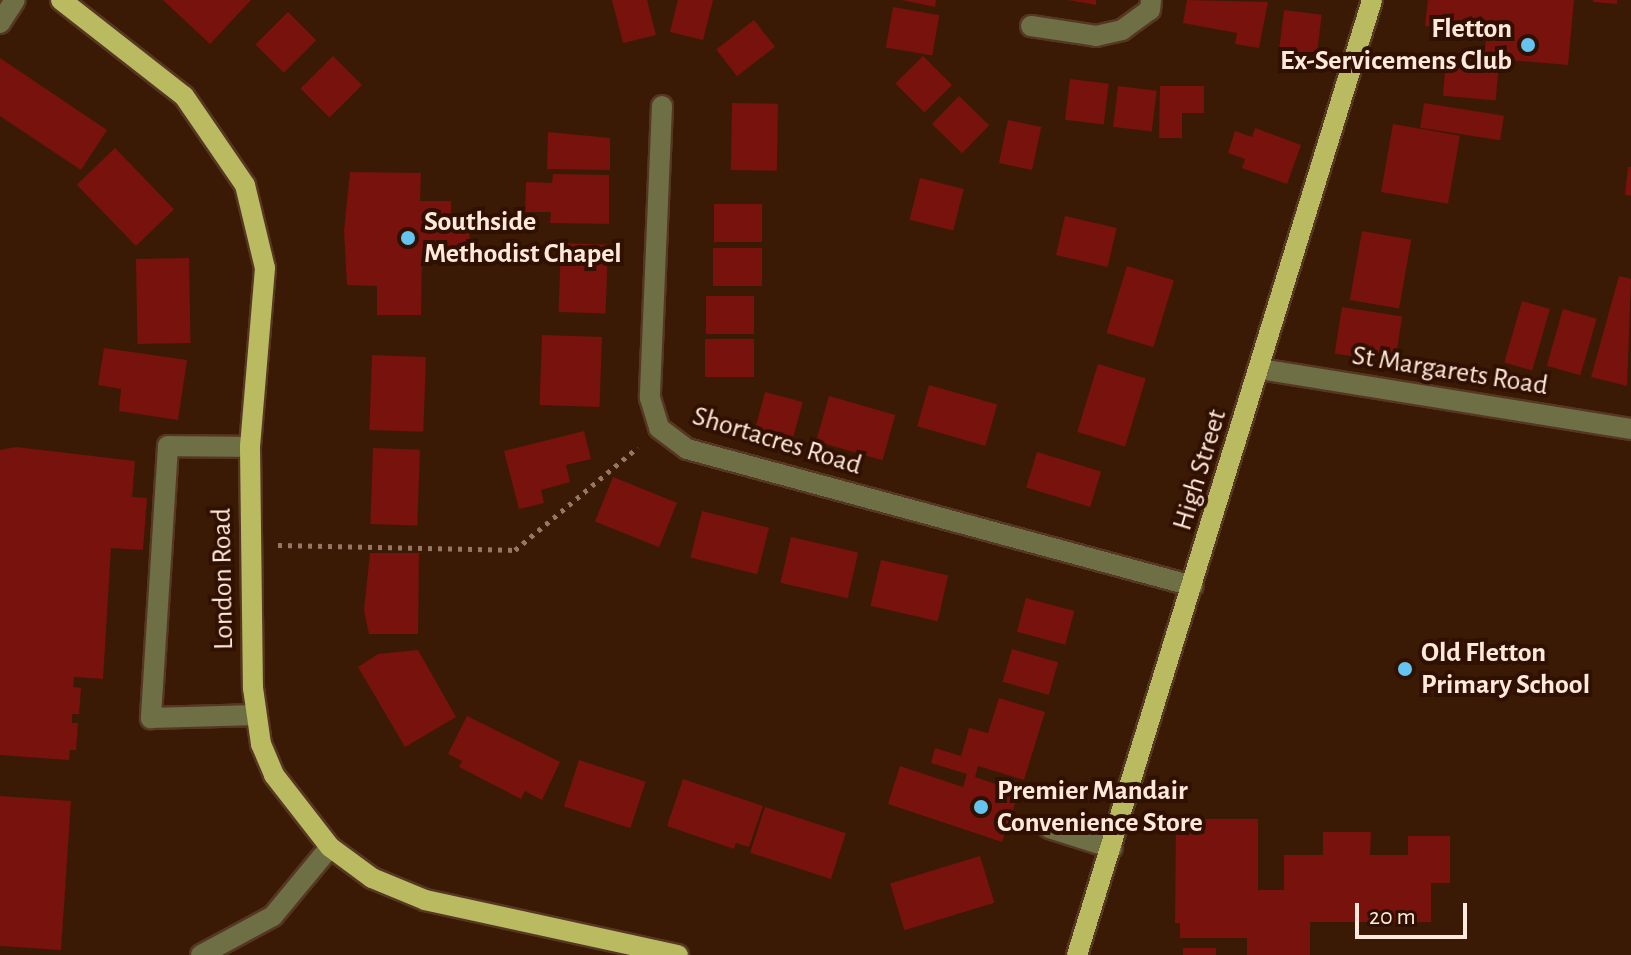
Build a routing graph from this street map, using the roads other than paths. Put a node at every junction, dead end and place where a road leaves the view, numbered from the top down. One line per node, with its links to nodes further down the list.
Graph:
1 (15, 0): 5 (street)
2 (61, 0): 10 (main road, London Road)
3 (1151, 0): 6 (street)
4 (1372, 0): 8 (main road, High Street)
5 (0, 23)
6 (1031, 26)
7 (662, 106): 11 (street, Shortacres Road)
8 (1260, 369): 9 (street, St Margarets Road); 11 (main road, High Street)
9 (1631, 429)
10 (250, 447): 12 (main road, London Road); 12 (street)
11 (1193, 586): 15 (main road, High Street)
12 (256, 715): 14 (main road, London Road)
13 (1049, 828): 15 (street)
14 (330, 847): 16 (street); 17 (main road, London Road)
15 (1112, 848): 18 (main road, High Street)
16 (201, 955)
17 (678, 955)
18 (1077, 955)

